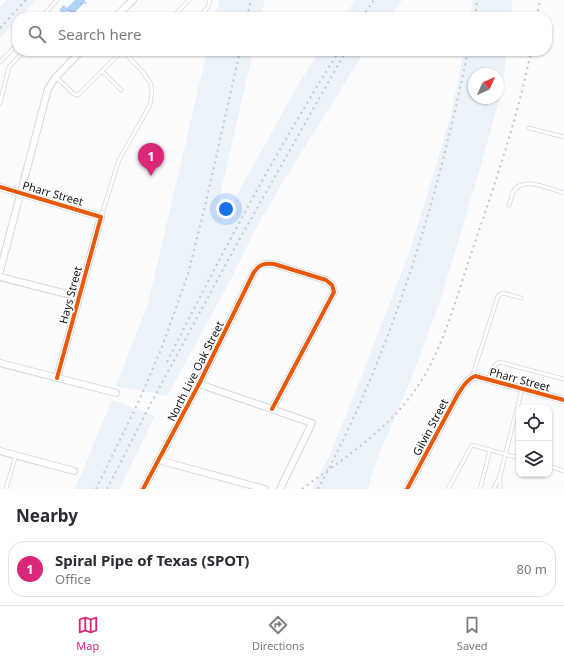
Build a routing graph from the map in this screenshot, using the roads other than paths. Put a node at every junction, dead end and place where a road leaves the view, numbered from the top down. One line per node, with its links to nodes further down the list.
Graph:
1 (57, 0): 5 (lane)
2 (133, 0): 6 (street)
3 (189, 0): 7 (lane)
4 (210, 0): 8 (lane)
5 (46, 12)
6 (121, 12)
7 (178, 12)
8 (204, 12)
9 (12, 49): 14 (lane)
10 (19, 56): 18 (lane)
11 (76, 56): 16 (street)
12 (117, 56): 15 (lane)
13 (127, 56): 25 (lane, Hays Street)
14 (0, 62)
15 (102, 71): 16 (lane); 17 (lane)
16 (56, 77): 22 (street)
17 (121, 90)
18 (0, 103)
19 (529, 128): 20 (lane)
20 (564, 137)
21 (0, 187): 22 (street, Pharr Street)
22 (19, 193): 25 (street, Pharr Street); 26 (street)
23 (564, 193): 24 (lane)
24 (509, 205)
25 (101, 216): 28 (street, Hays Street)
26 (0, 271)
27 (0, 277): 28 (street)
28 (79, 297): 32 (street, Hays Street)
29 (521, 298): 31 (lane)
30 (0, 363): 32 (street)
31 (472, 377): 34 (street, Pharr Street); 55 (street, Gilvin Street)
32 (57, 378): 37 (street)
33 (564, 379): 34 (lane)
34 (488, 380): 36 (street, Pharr Street)
35 (199, 384): 39 (street); 39 (street, North Live Oak Street); 45 (street, North Live Oak Street)
36 (522, 389): 38 (street, Pharr Street); 42 (lane)
37 (116, 393)
38 (564, 399)
39 (272, 409): 54 (street)
40 (490, 450): 42 (lane); 56 (lane); 57 (lane)
41 (0, 451): 43 (street)
42 (505, 454): 44 (lane); 49 (lane)
43 (16, 455): 47 (street); 51 (lane)
44 (516, 457)
45 (158, 460): 52 (street, North Live Oak Street); 53 (street)
46 (552, 467): 48 (lane)
47 (74, 471)
48 (564, 471)
49 (500, 476): 50 (lane); 58 (lane)
50 (494, 488)
51 (6, 489)
52 (143, 489)
53 (265, 489)
54 (280, 489)
55 (407, 489)
56 (448, 489)
57 (480, 489)
58 (500, 489)

